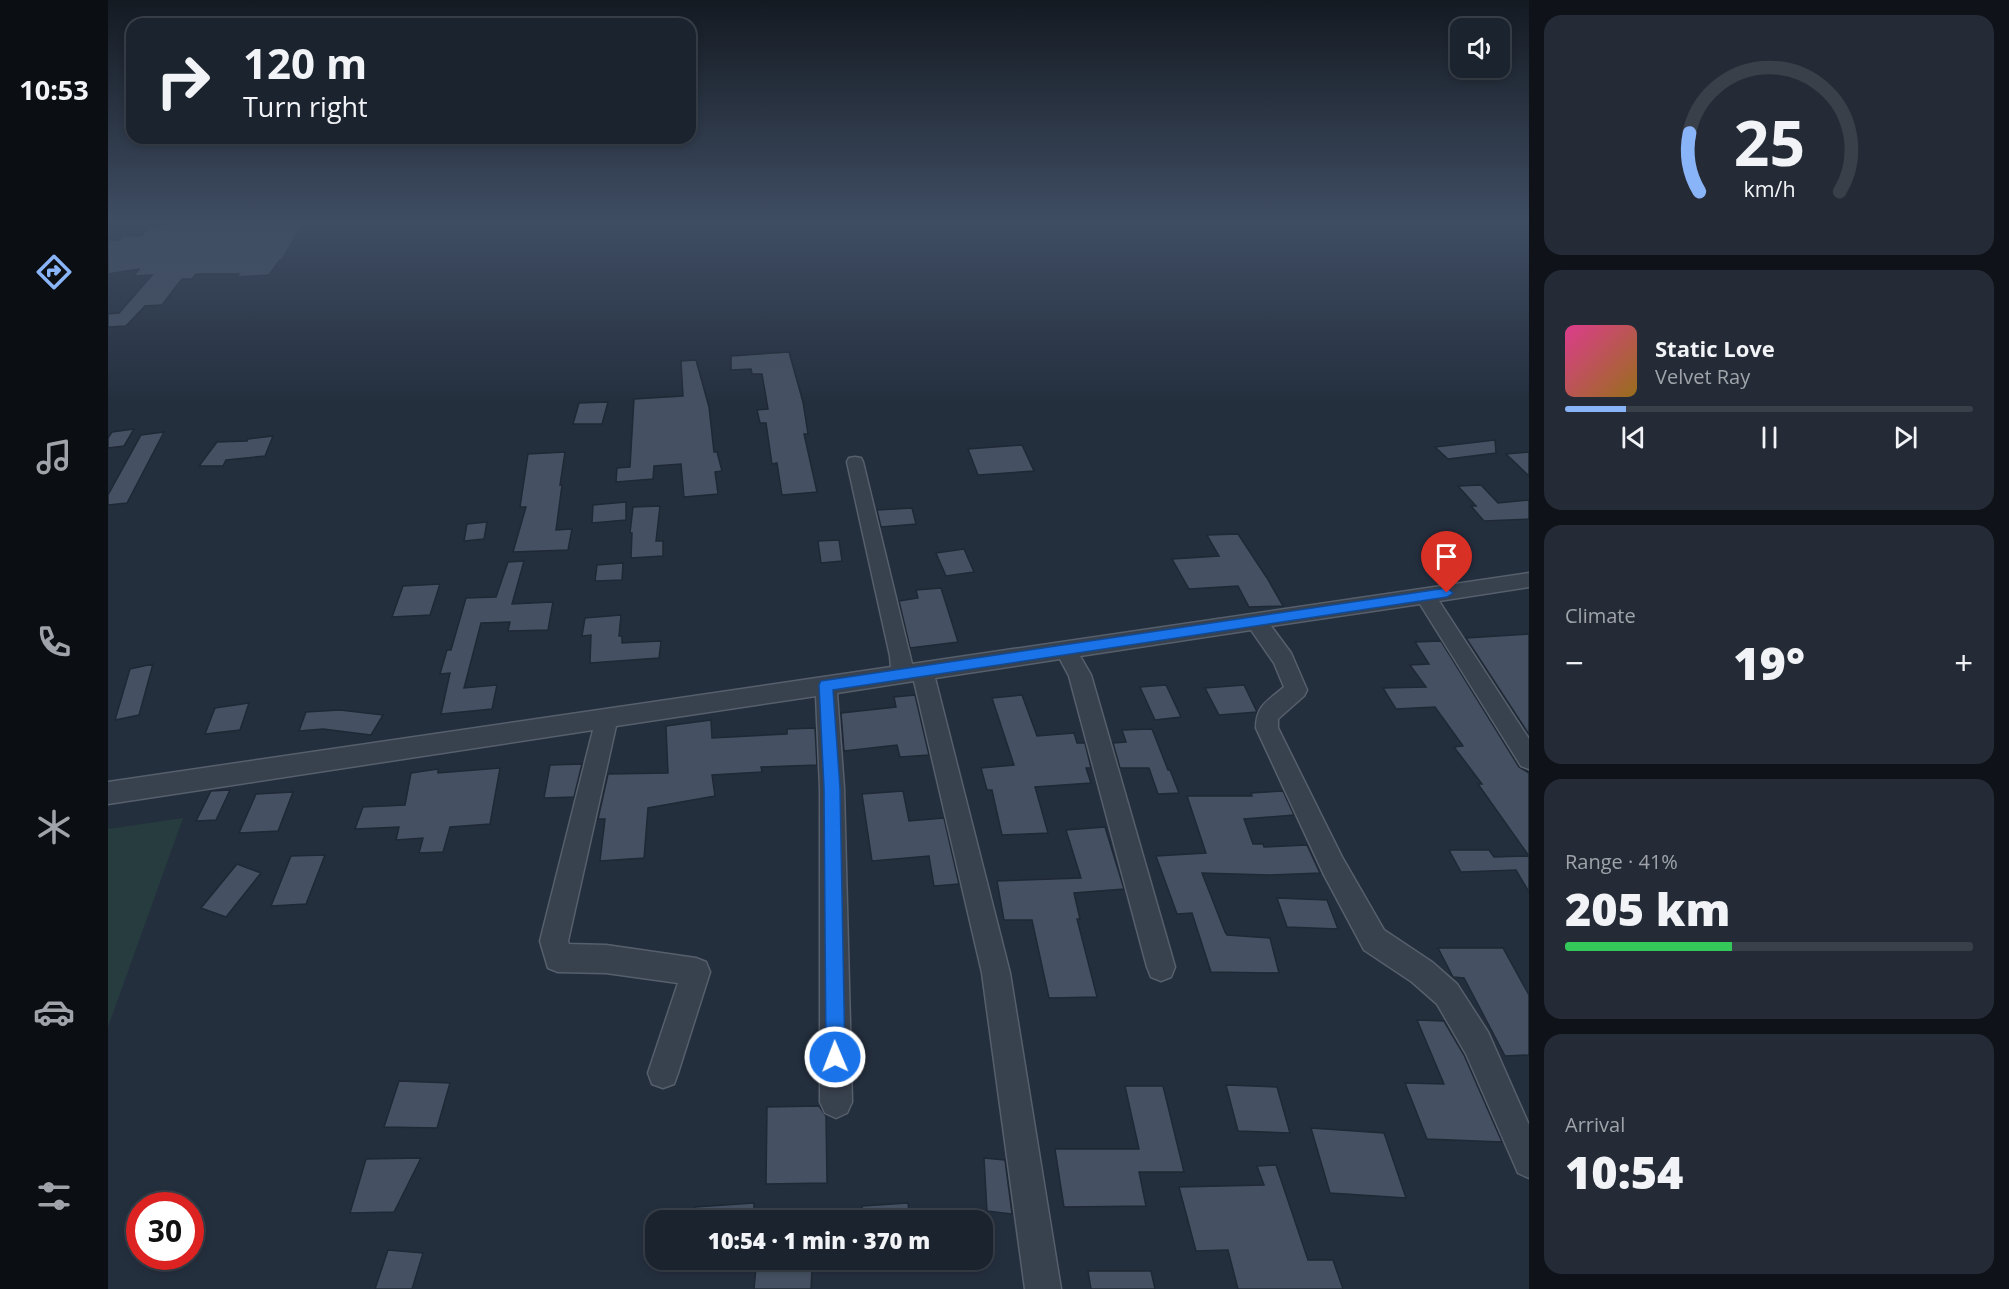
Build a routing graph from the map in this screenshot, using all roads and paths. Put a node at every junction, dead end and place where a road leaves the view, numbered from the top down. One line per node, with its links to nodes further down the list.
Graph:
1 (855, 462): 6 (street)
2 (1529, 580): 3 (street)
3 (1426, 596): 4 (street); 9 (street)
4 (1256, 621): 5 (street); 14 (street)
5 (1066, 650): 6 (street); 11 (street)
6 (912, 673): 7 (street); 15 (street)
7 (826, 685): 8 (street); 13 (street)
8 (607, 718): 10 (street); 12 (street)
9 (1529, 759)
10 (108, 793)
11 (1161, 967)
12 (663, 1073)
13 (836, 1102)
14 (1529, 1162)
15 (1043, 1289)

